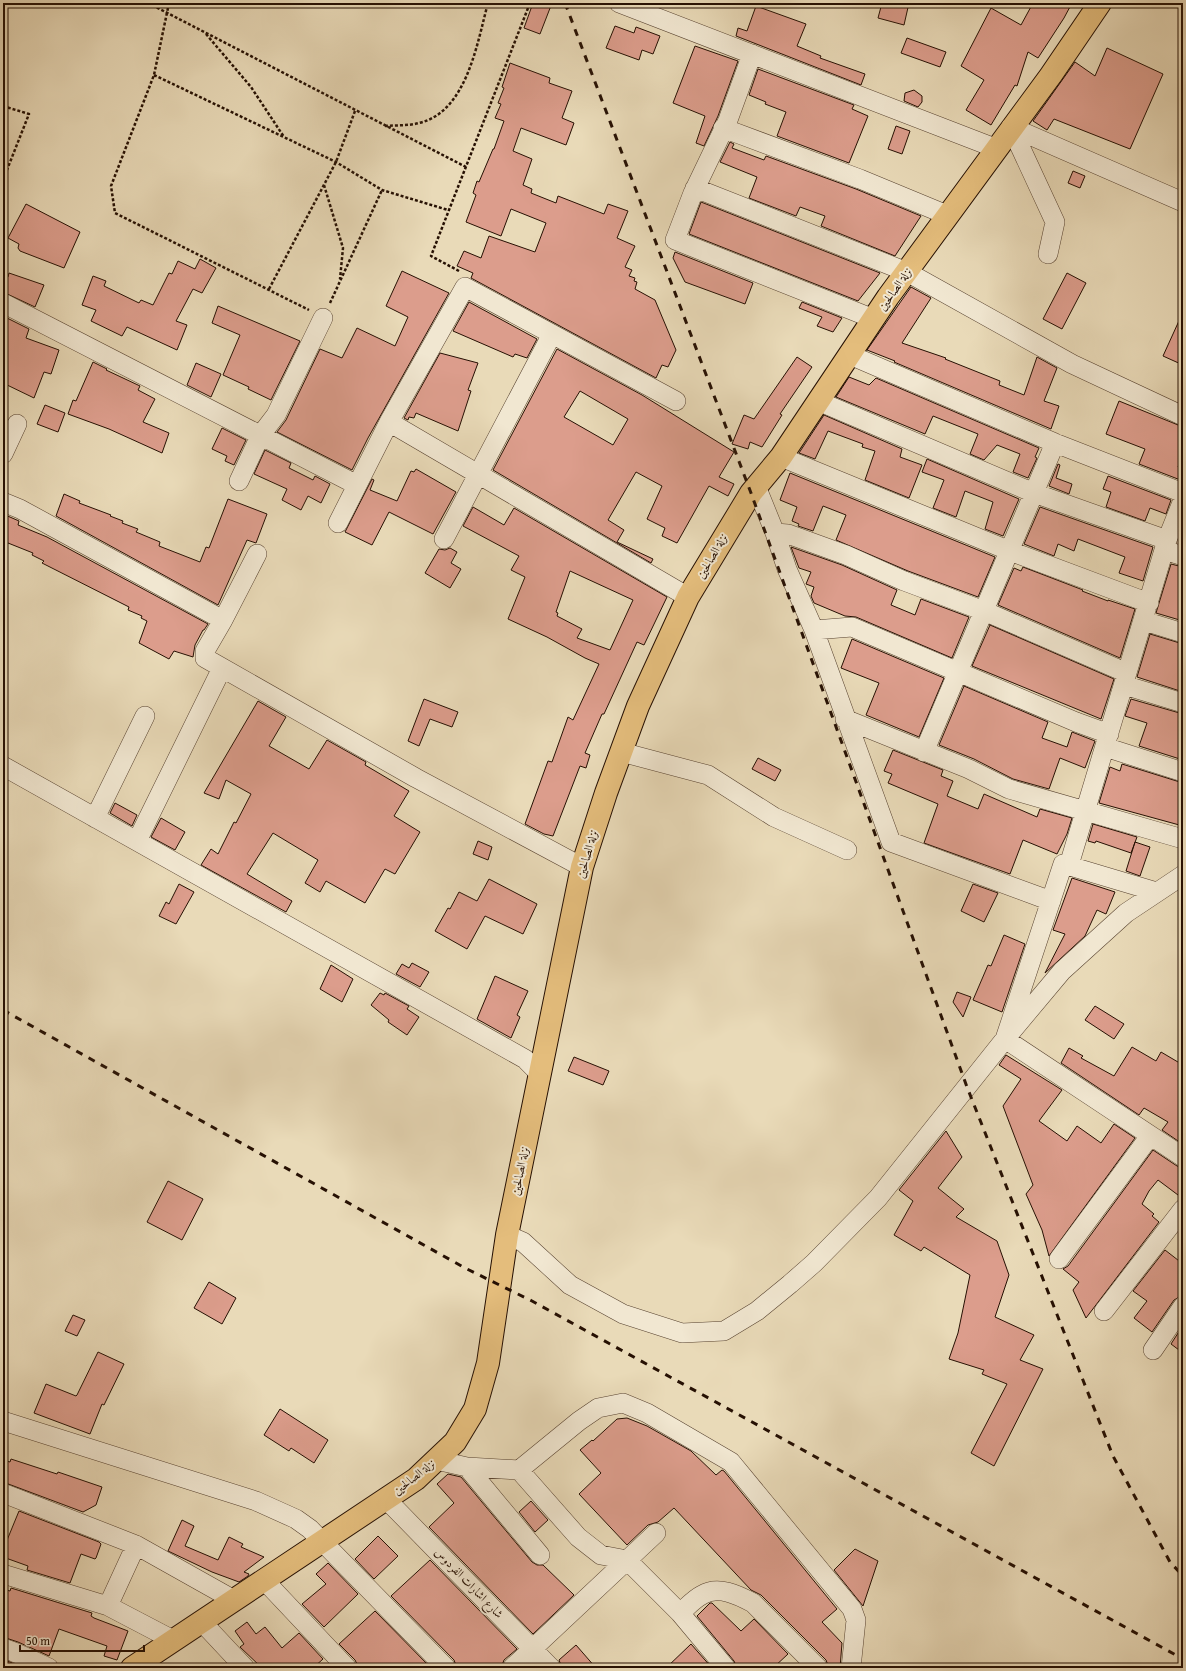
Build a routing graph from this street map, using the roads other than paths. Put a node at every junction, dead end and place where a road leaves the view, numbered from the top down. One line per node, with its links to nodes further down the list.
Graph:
1 (619, 3): 3 (street)
2 (1100, 3): 4 (main road, نزلة الصالحين)
3 (752, 54): 5 (street); 6 (street)
4 (1011, 127): 6 (main road, نزلة الصالحين); 8 (street); 10 (street)
5 (723, 128): 7 (street); 9 (street)
6 (996, 148): 9 (main road, نزلة الصالحين)
7 (695, 188): 11 (street); 14 (street)
8 (1183, 202)
9 (947, 215): 11 (main road, نزلة الصالحين)
10 (1048, 254)
11 (907, 272): 14 (main road, نزلة الصالحين); 19 (street)
12 (3, 303): 22 (street)
13 (323, 318): 22 (street)
14 (874, 319): 16 (main road, نزلة الصالحين)
15 (552, 334): 17 (street); 20 (street); 26 (street)
16 (850, 355): 18 (main road, نزلة الصالحين); 23 (street)
17 (676, 401)
18 (818, 401): 25 (main road, نزلة الصالحين); 30 (street)
19 (1183, 416)
20 (389, 422): 26 (street); 28 (street)
21 (17, 424): 24 (street)
22 (260, 436): 27 (street); 28 (street)
23 (1055, 443): 30 (street); 31 (street)
24 (3, 454)
25 (781, 457): 29 (main road, نزلة الصالحين); 38 (street)
26 (478, 474): 36 (street); 41 (street)
27 (239, 482)
28 (357, 485): 34 (street)
29 (756, 486): 35 (street); 41 (main road, نزلة الصالحين)
30 (1034, 493): 37 (street); 38 (street)
31 (1183, 493)
32 (1183, 500): 37 (street)
33 (3, 502): 44 (street)
34 (338, 523)
35 (775, 533): 42 (street); 45 (street)
36 (444, 539)
37 (1166, 545): 40 (street); 43 (street)
38 (1010, 550): 42 (street); 43 (street)
39 (257, 554): 44 (street)
40 (1183, 556)
41 (688, 597): 54 (main road, نزلة الصالحين)
42 (984, 611): 48 (street); 49 (street)
43 (1146, 612): 46 (street); 49 (street)
44 (223, 620): 47 (street)
45 (814, 630): 48 (street); 52 (street)
46 (1183, 633)
47 (222, 668): 61 (street); 64 (street)
48 (959, 672): 53 (street); 55 (street)
49 (1126, 679): 50 (street); 53 (street)
50 (1183, 703)
51 (145, 716): 59 (street)
52 (845, 719): 55 (street); 67 (street)
53 (1107, 741): 57 (street); 58 (street)
54 (621, 752): 62 (street); 64 (main road, نزلة الصالحين)
55 (924, 752): 58 (street)
56 (3, 766): 59 (street)
57 (1183, 772)
58 (1085, 811): 60 (street); 63 (street)
59 (96, 818): 61 (street)
60 (1183, 839)
61 (136, 841): 69 (street)
62 (847, 850)
63 (1069, 865): 66 (street); 67 (street)
64 (582, 867): 69 (main road, نزلة الصالحين)
65 (1183, 875): 66 (street)
66 (1157, 892): 68 (street)
67 (1051, 901): 68 (street)
68 (1005, 1039): 70 (street); 73 (street)
69 (539, 1073): 73 (main road, نزلة الصالحين)
70 (1150, 1136): 71 (street); 74 (street)
71 (1183, 1158)
72 (1183, 1209): 76 (street)
73 (507, 1235): 79 (main road, نزلة الصالحين)
74 (1059, 1259)
75 (1183, 1306): 77 (street)
76 (1104, 1311)
77 (1153, 1350)
78 (3, 1421): 85 (street)
79 (436, 1460): 80 (street); 83 (main road, نزلة الصالحين)
80 (467, 1467): 81 (street); 87 (street)
81 (519, 1470): 88 (street); 107 (street)
82 (3, 1493): 86 (street)
83 (386, 1499): 85 (main road, نزلة الصالحين); 97 (street, شارع اشارات الفردوس)
84 (656, 1533): 88 (street)
85 (322, 1543): 90 (main road, نزلة الصالحين); 102 (street)
86 (136, 1545): 91 (street); 92 (street)
87 (540, 1555)
88 (627, 1560): 93 (street); 97 (street)
89 (3, 1574): 92 (street)
90 (264, 1580): 91 (main road, نزلة الصالحين); 101 (street)
91 (234, 1600): 94 (main road, نزلة الصالحين)
92 (108, 1606): 95 (street)
93 (680, 1613): 105 (street); 106 (street)
94 (201, 1621): 95 (main road, نزلة الصالحين); 100 (street)
95 (173, 1640): 99 (main road, نزلة الصالحين)
96 (3, 1648): 98 (street)
97 (533, 1649): 103 (street); 104 (street, شارع اشارات الفردوس)
98 (49, 1668)
99 (132, 1668)
100 (246, 1668)
101 (347, 1668)
102 (446, 1668)
103 (512, 1668)
104 (551, 1668)
105 (726, 1668)
106 (818, 1668)
107 (851, 1668)

